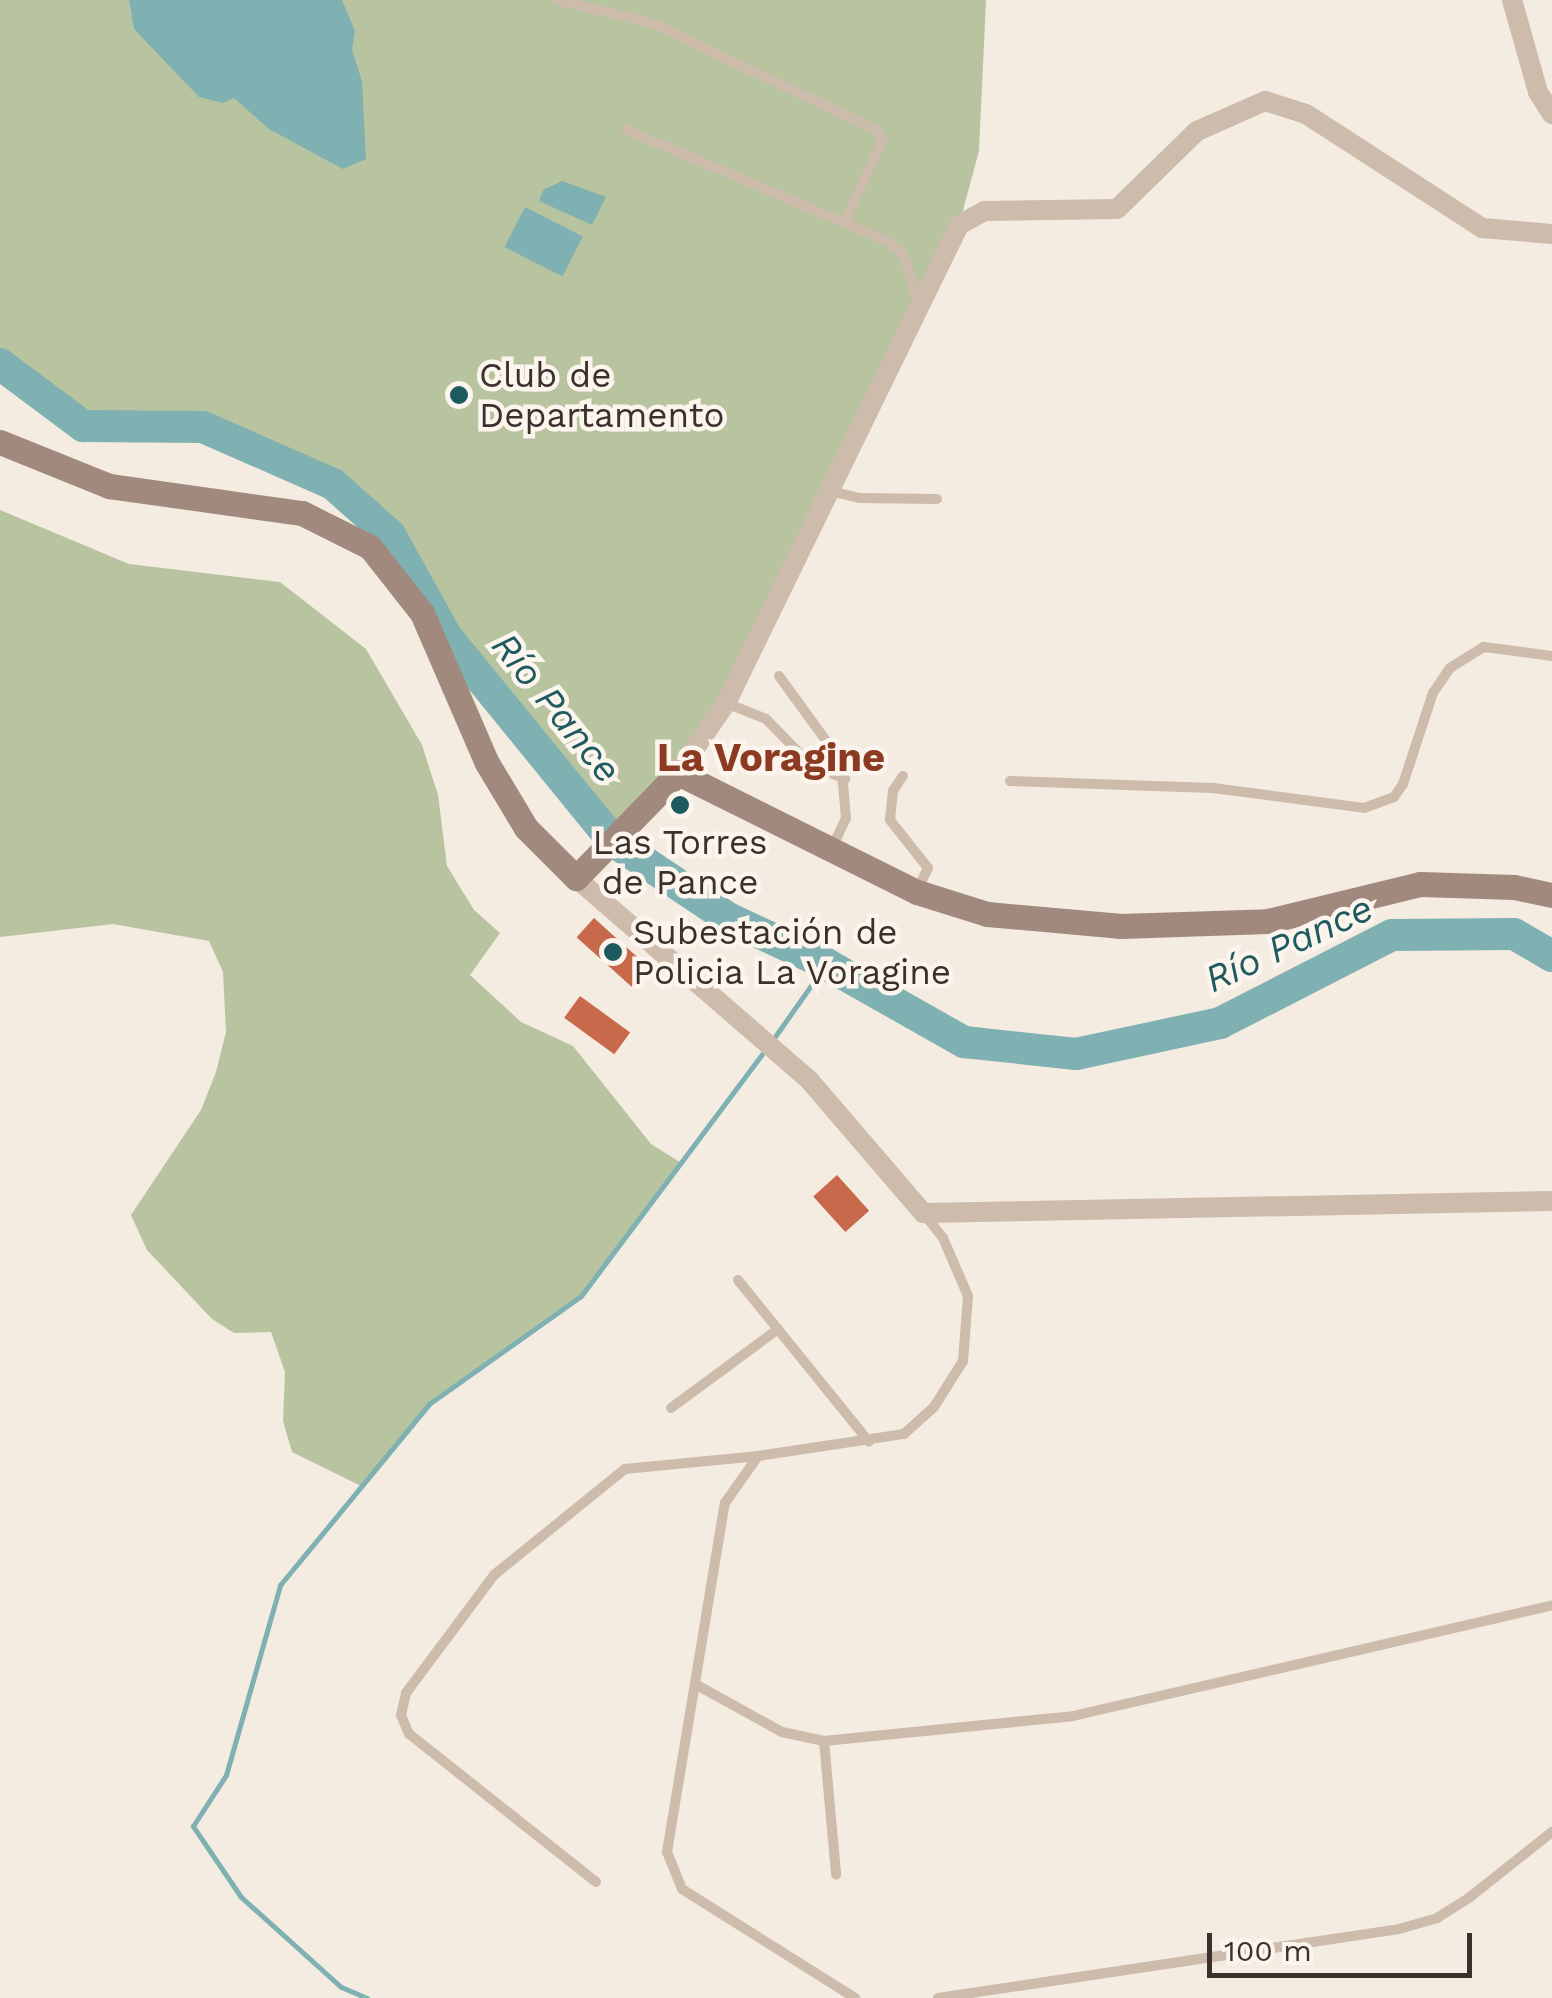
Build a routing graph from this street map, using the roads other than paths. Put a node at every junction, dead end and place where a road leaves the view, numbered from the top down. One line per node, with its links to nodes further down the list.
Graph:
1 (556, 0): 5 (lane)
2 (1512, 0): 3 (street)
3 (1552, 114)
4 (627, 130): 5 (lane)
5 (845, 220): 7 (lane)
6 (1552, 234): 7 (street)
7 (919, 306): 9 (street)
8 (0, 442): 19 (street)
9 (829, 490): 10 (lane); 13 (street)
10 (937, 498)
11 (1552, 656): 17 (lane)
12 (779, 676): 16 (lane)
13 (726, 703): 14 (street); 16 (lane)
14 (678, 773): 18 (street); 19 (street)
15 (902, 776): 20 (lane)
16 (844, 778): 18 (lane)
17 (1010, 781)
18 (830, 850): 20 (street)
19 (584, 872): 23 (street)
20 (916, 892): 21 (street)
21 (1552, 895)
22 (1552, 1201): 23 (street)
23 (923, 1213): 27 (lane)
24 (738, 1280): 25 (lane)
25 (778, 1328): 26 (lane); 27 (lane)
26 (672, 1408)
27 (869, 1442): 28 (lane)
28 (758, 1456): 30 (lane); 34 (lane)
29 (1552, 1605): 31 (lane)
30 (695, 1684): 31 (lane); 35 (lane)
31 (824, 1741): 33 (lane)
32 (1552, 1832): 36 (lane)
33 (836, 1874)
34 (596, 1882)
35 (855, 1998)
36 (938, 1998)

